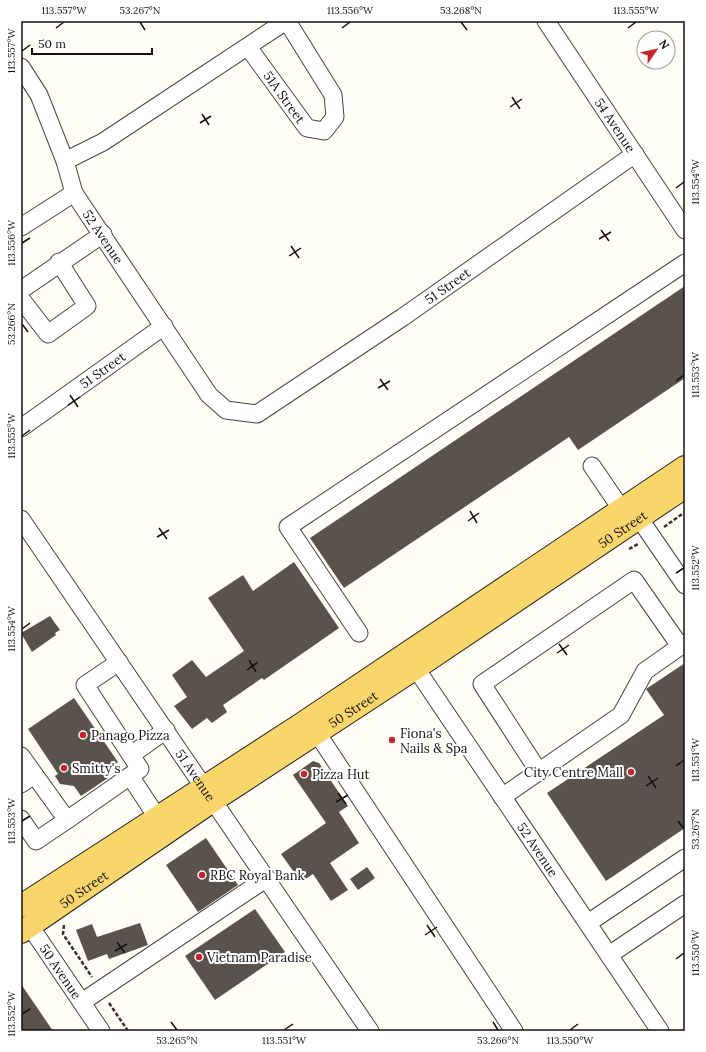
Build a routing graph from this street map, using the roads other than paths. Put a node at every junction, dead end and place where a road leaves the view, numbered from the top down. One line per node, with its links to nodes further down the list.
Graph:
1 (286, 21): 3 (street, 51A Street); 3 (street, 51A Street)
2 (546, 21): 5 (street, 54 Avenue)
3 (248, 47): 6 (street, 51A Street)
4 (21, 67): 6 (street, 52 Avenue)
5 (635, 154): 9 (street, 54 Avenue); 16 (street, 51 Street)
6 (65, 160): 7 (street, 52 Avenue)
7 (74, 193): 8 (street); 10 (street, 52 Avenue)
8 (21, 227)
9 (685, 230)
10 (103, 234): 11 (street); 15 (street, 52 Avenue)
11 (59, 262): 13 (street); 14 (street)
12 (685, 263): 24 (street)
13 (21, 290)
14 (21, 298)
15 (164, 326): 16 (street, 52 Avenue); 17 (street, 51 Street)
16 (257, 414)
17 (21, 428)
18 (592, 466): 21 (street)
19 (685, 467): 21 (main road, 50 Street)
20 (685, 487): 21 (main road, 50 Street)
21 (630, 514): 23 (street); 26 (main road, 50 Street)
22 (21, 519): 27 (street, 51 Avenue)
23 (685, 585)
24 (359, 633)
25 (683, 645): 32 (street); 32 (street)
26 (411, 661): 29 (main road, 50 Street); 35 (main road, 50 Street); 36 (street, 52 Avenue)
27 (119, 662): 28 (street, 51 Avenue); 30 (street)
28 (166, 730): 30 (street); 35 (street, 51 Avenue)
29 (317, 733): 35 (main road, 50 Street); 50 (street)
30 (131, 755): 33 (street)
31 (21, 756): 34 (street)
32 (539, 772): 36 (street)
33 (130, 776): 37 (street); 39 (street)
34 (28, 780): 39 (street)
35 (209, 793): 37 (main road, 50 Street); 41 (street, 51 Avenue); 44 (main road, 50 Street)
36 (502, 797): 45 (street, 52 Avenue)
37 (157, 817): 43 (main road, 50 Street)
38 (21, 819): 39 (street)
39 (67, 820)
40 (685, 858): 45 (street)
41 (267, 878): 47 (street); 49 (street, 51 Avenue)
42 (685, 904): 46 (street)
43 (21, 906)
44 (24, 923): 47 (street, 50 Avenue)
45 (588, 923): 46 (street, 52 Avenue)
46 (609, 955): 51 (street, 52 Avenue)
47 (82, 1002): 48 (street, 50 Avenue)
48 (101, 1031)
49 (370, 1031)
50 (514, 1031)
51 (660, 1031)

